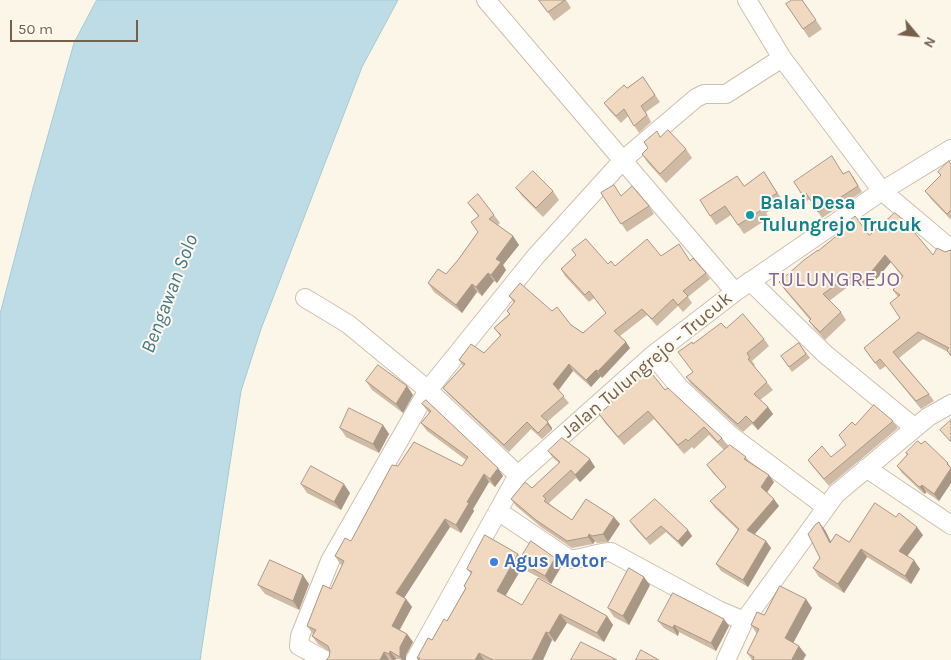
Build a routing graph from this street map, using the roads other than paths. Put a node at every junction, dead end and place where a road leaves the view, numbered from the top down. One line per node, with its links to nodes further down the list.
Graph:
1 (486, 0): 5 (street)
2 (747, 0): 3 (street)
3 (782, 58): 5 (street); 6 (street)
4 (951, 150): 6 (street, Jalan Tulungrejo - Trucuk)
5 (623, 160): 9 (street); 12 (street)
6 (882, 192): 7 (street); 8 (street, Jalan Tulungrejo - Trucuk)
7 (951, 248)
8 (750, 281): 9 (street, Jalan Tulungrejo - Trucuk); 14 (street)
9 (735, 292): 11 (street, Jalan Tulungrejo - Trucuk)
10 (305, 298): 12 (street)
11 (653, 355): 16 (street, Jalan Tulungrejo - Trucuk); 17 (street)
12 (428, 390): 16 (street); 21 (street)
13 (951, 404): 14 (street)
14 (915, 428): 15 (street)
15 (866, 468): 17 (street); 19 (street)
16 (518, 475): 18 (street, Jalan Tulungrejo - Trucuk)
17 (826, 506): 20 (street)
18 (498, 511): 20 (street); 23 (street, Jalan Tulungrejo - Trucuk)
19 (951, 525)
20 (744, 621): 24 (street)
21 (297, 653): 22 (street)
22 (325, 660)
23 (414, 660)
24 (726, 660)

